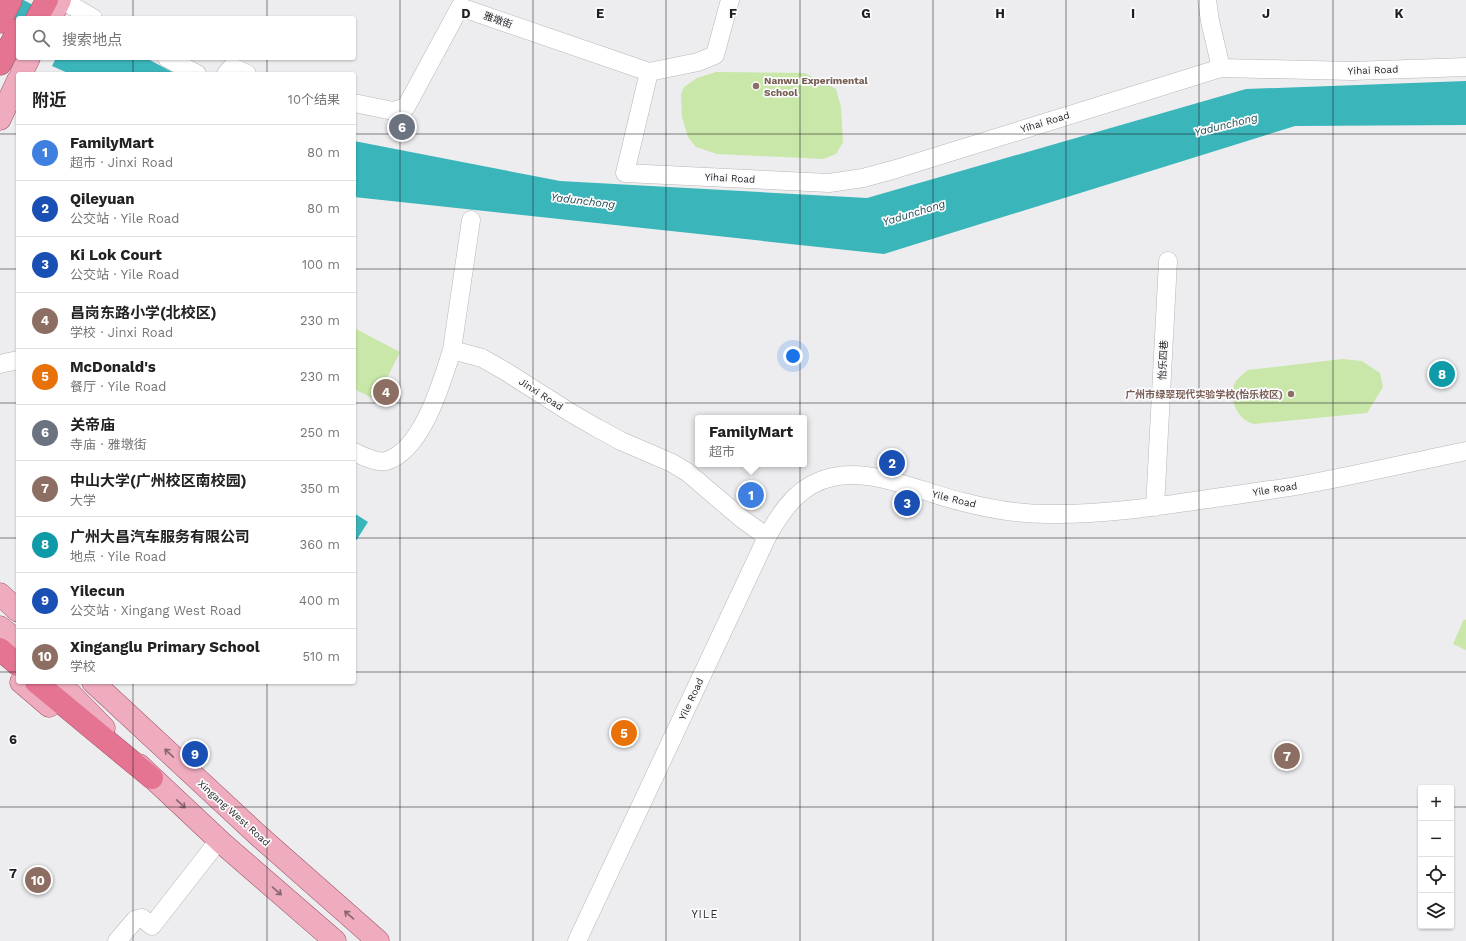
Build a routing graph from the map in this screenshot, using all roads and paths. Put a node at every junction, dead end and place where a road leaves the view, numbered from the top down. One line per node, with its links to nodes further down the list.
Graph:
1 (12, 0): 10 (highway)
2 (35, 0): 7 (highway)
3 (730, 0): 20 (street)
4 (1207, 0): 16 (street)
5 (460, 3): 20 (street, 雅墩街); 23 (street, 雅墩街)
6 (55, 5): 8 (highway); 9 (street)
7 (25, 16)
8 (39, 16)
9 (87, 16)
10 (0, 22)
11 (16, 34): 14 (highway)
12 (171, 60): 17 (street)
13 (24, 61): 21 (highway)
14 (0, 64)
15 (1466, 67): 16 (street, Yihai Road)
16 (1221, 68): 20 (street, Yihai Road)
17 (193, 72)
18 (228, 72): 19 (street)
19 (242, 72)
20 (649, 72)
21 (0, 81)
22 (16, 84): 24 (main road)
23 (356, 103)
24 (0, 119)
25 (471, 220): 27 (street)
26 (1168, 261): 32 (street, 怡乐四巷)
27 (452, 350): 31 (street); 33 (street, Jinxi Road)
28 (16, 360): 29 (street)
29 (0, 364)
30 (1466, 451): 32 (street, Yile Road)
31 (356, 453)
32 (1155, 507): 33 (street, Yile Road)
33 (767, 536): 49 (street, Yile Road)
34 (0, 594): 35 (main road)
35 (16, 609)
36 (0, 627): 37 (main road)
37 (16, 640)
38 (0, 649): 40 (highway)
39 (0, 663): 41 (main road)
40 (16, 663)
41 (16, 677)
42 (40, 684): 44 (highway)
43 (95, 684): 48 (main road, Xingang West Road, one-way to 43)
44 (152, 778): 45 (main road, one-way to 45)
45 (219, 840): 46 (street); 47 (main road, one-way to 47)
46 (116, 941)
47 (335, 941)
48 (378, 941)
49 (577, 941)

